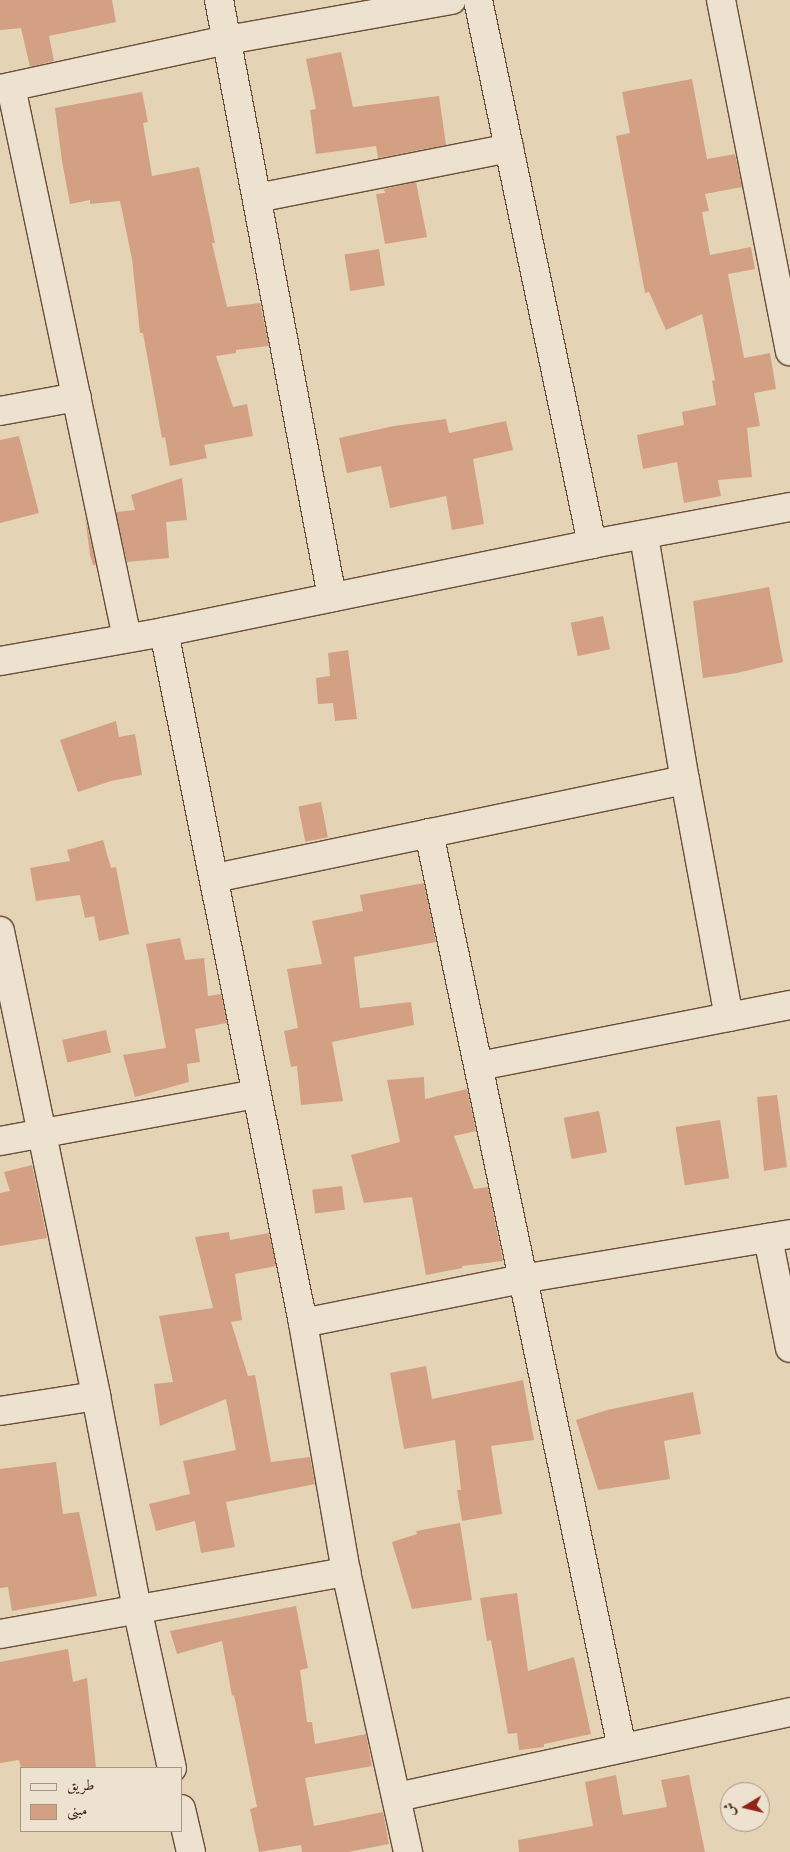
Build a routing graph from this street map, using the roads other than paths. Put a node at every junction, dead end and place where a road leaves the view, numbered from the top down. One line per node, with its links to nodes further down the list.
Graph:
1 (219, 0): 5 (street)
2 (451, 0): 5 (street)
3 (478, 0): 7 (street)
4 (721, 0): 9 (street)
5 (227, 40): 6 (street); 8 (street)
6 (5, 88): 10 (street)
7 (509, 148): 8 (street); 14 (street)
8 (257, 198): 15 (street)
9 (790, 351)
10 (77, 396): 11 (street); 17 (street)
11 (0, 411)
12 (790, 507): 13 (street)
13 (644, 536): 14 (street); 19 (street)
14 (592, 544): 15 (street)
15 (332, 598): 16 (street)
16 (164, 632): 17 (street); 21 (street)
17 (127, 638): 18 (street)
18 (0, 661)
19 (685, 780): 20 (street); 24 (street)
20 (429, 833): 21 (street); 25 (street)
21 (215, 878): 26 (street)
22 (0, 931): 27 (street)
23 (790, 1005): 24 (street)
24 (729, 1017): 25 (street)
25 (478, 1066): 30 (street)
26 (256, 1094): 27 (street); 31 (street)
27 (42, 1133): 28 (street); 33 (street)
28 (0, 1141)
29 (779, 1236): 30 (street); 32 (street)
30 (522, 1279): 31 (street); 39 (street)
31 (303, 1323): 35 (street)
32 (790, 1348)
33 (96, 1396): 34 (street); 36 (street)
34 (0, 1411)
35 (346, 1572): 36 (street); 41 (street)
36 (137, 1608): 37 (street); 40 (street)
37 (0, 1634)
38 (790, 1712): 39 (street)
39 (622, 1748): 41 (street)
40 (172, 1767)
41 (397, 1797): 44 (street)
42 (182, 1813): 43 (street)
43 (191, 1852)
44 (408, 1852)

